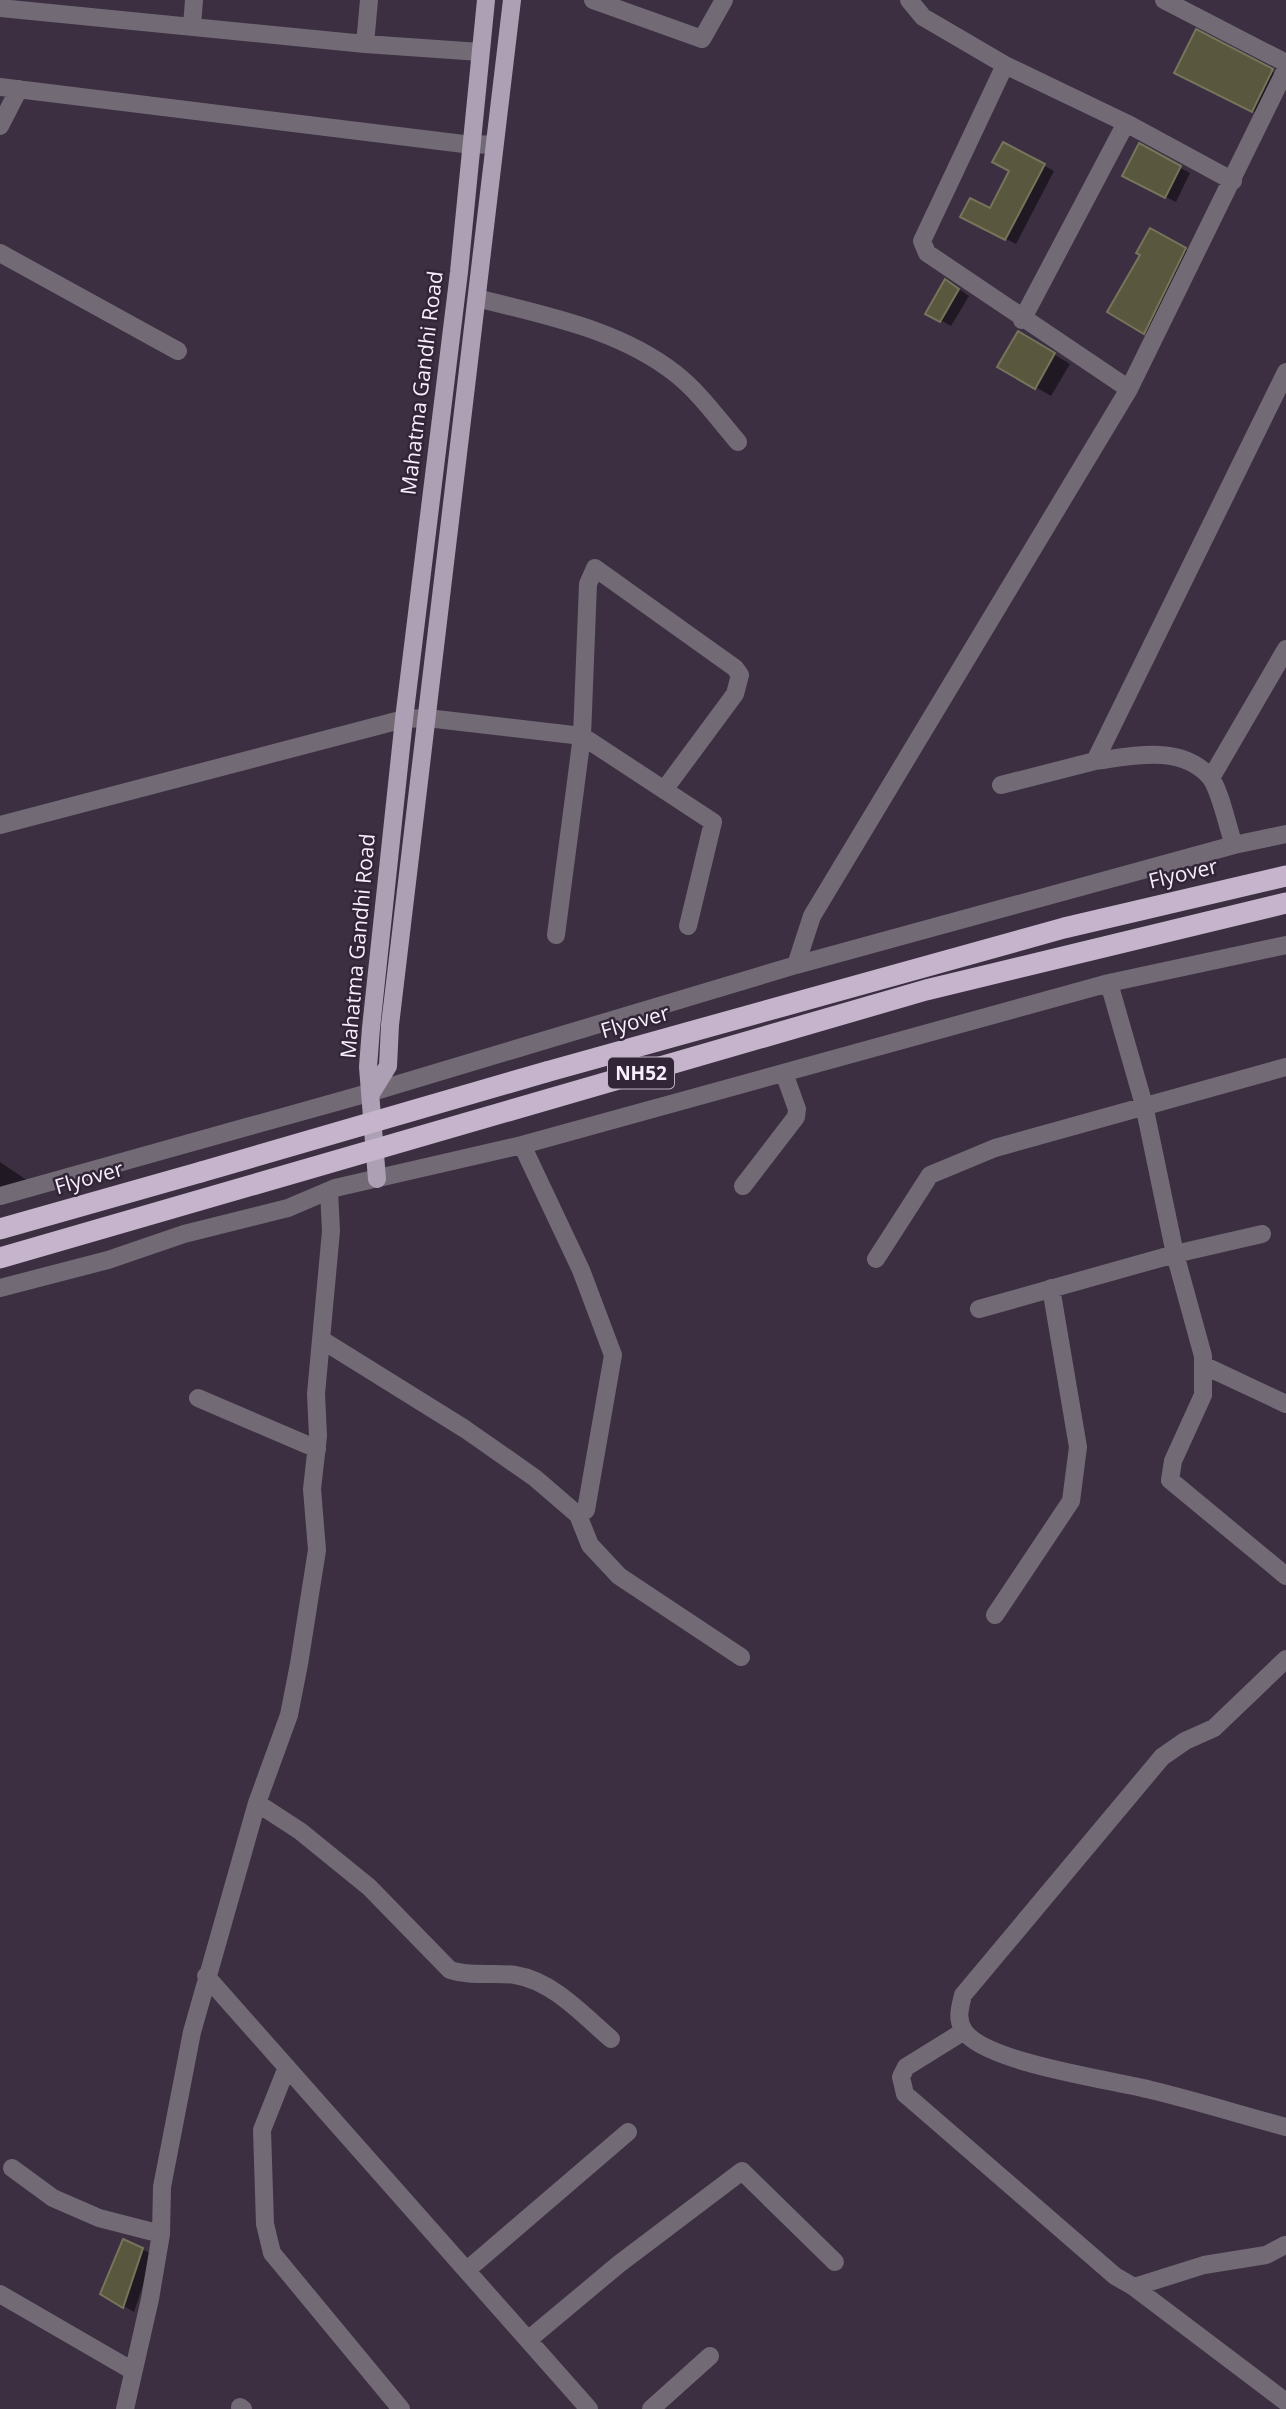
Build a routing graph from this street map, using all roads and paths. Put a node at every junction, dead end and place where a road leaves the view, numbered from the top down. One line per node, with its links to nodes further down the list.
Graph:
1 (194, 0): 10 (street)
2 (369, 0): 11 (street)
3 (486, 0): 12 (main road, Mahatma Gandhi Road)
4 (512, 0): 20 (main road, Mahatma Gandhi Road)
5 (593, 0): 6 (street)
6 (724, 0)
7 (909, 0): 14 (street)
8 (1164, 0): 13 (street)
9 (0, 8): 10 (street)
10 (192, 26): 11 (street)
11 (365, 44): 12 (street)
12 (481, 52): 21 (main road, Mahatma Gandhi Road)
13 (1286, 63)
14 (1005, 65): 18 (street); 25 (street)
15 (1286, 69): 22 (street)
16 (0, 87): 17 (street)
17 (19, 89): 19 (street); 21 (street)
18 (1126, 122): 22 (street); 25 (street)
19 (0, 126)
20 (494, 144): 21 (street); 24 (main road, Mahatma Gandhi Road)
21 (472, 145): 32 (main road, Mahatma Gandhi Road)
22 (1233, 181): 28 (street)
23 (0, 253): 26 (street)
24 (477, 298): 29 (street); 31 (main road, Mahatma Gandhi Road)
25 (1022, 320): 28 (street)
26 (178, 351)
27 (1286, 372): 34 (street)
28 (1129, 389): 46 (street)
29 (738, 442)
30 (1286, 649): 35 (street)
31 (427, 718): 32 (street); 33 (street); 50 (main road, Mahatma Gandhi Road)
32 (404, 719): 38 (street); 50 (main road, Mahatma Gandhi Road)
33 (582, 736): 37 (street); 37 (street); 44 (street)
34 (1096, 761): 35 (street); 36 (street)
35 (1211, 778): 40 (street)
36 (1001, 785)
37 (664, 790): 43 (street)
38 (0, 825)
39 (1286, 834): 40 (street)
40 (1234, 845): 46 (street)
41 (1286, 876): 58 (highway, Flyover / NH52, bridge)
42 (1286, 903): 53 (highway, NH52)
43 (688, 926)
44 (556, 935)
45 (1286, 946): 47 (street)
46 (796, 965): 50 (street)
47 (1109, 983): 49 (street); 51 (street)
48 (1286, 1067): 51 (street)
49 (784, 1073): 52 (street); 55 (street)
50 (372, 1092): 53 (main road); 57 (street)
51 (1144, 1105): 60 (street); 62 (street)
52 (522, 1145): 54 (street); 71 (street)
53 (373, 1150): 54 (main road); 61 (highway, NH52)
54 (377, 1179): 56 (street)
55 (743, 1186)
56 (329, 1191): 63 (street); 66 (street)
57 (0, 1196)
58 (0, 1230)
59 (1262, 1234): 60 (street)
60 (1175, 1254): 64 (street); 67 (street)
61 (0, 1258)
62 (876, 1259)
63 (0, 1288)
64 (1051, 1289): 65 (street); 73 (street)
65 (979, 1309)
66 (322, 1340): 70 (street); 71 (street)
67 (1203, 1364): 69 (street); 72 (street)
68 (198, 1398): 70 (street)
69 (1286, 1404)
70 (317, 1449): 76 (street)
71 (578, 1515): 74 (street)
72 (1286, 1576)
73 (996, 1615)
74 (741, 1657)
75 (1286, 1659): 78 (street)
76 (257, 1802): 77 (street); 79 (street)
77 (206, 1976): 80 (street); 84 (street)
78 (964, 2031): 81 (street); 88 (street)
79 (611, 2039)
80 (287, 2067): 87 (street); 95 (street)
81 (1286, 2127)
82 (628, 2132): 87 (street)
83 (12, 2168): 84 (street)
84 (161, 2234): 92 (street)
85 (1286, 2245): 88 (street)
86 (835, 2262): 90 (street)
87 (467, 2270): 90 (street)
88 (1134, 2287): 93 (street)
89 (0, 2294): 92 (street)
90 (528, 2340): 96 (street)
91 (710, 2356): 97 (street)
92 (133, 2371): 94 (street)
93 (1286, 2402)
94 (125, 2409)
95 (401, 2409)
96 (589, 2409)
97 (651, 2409)

